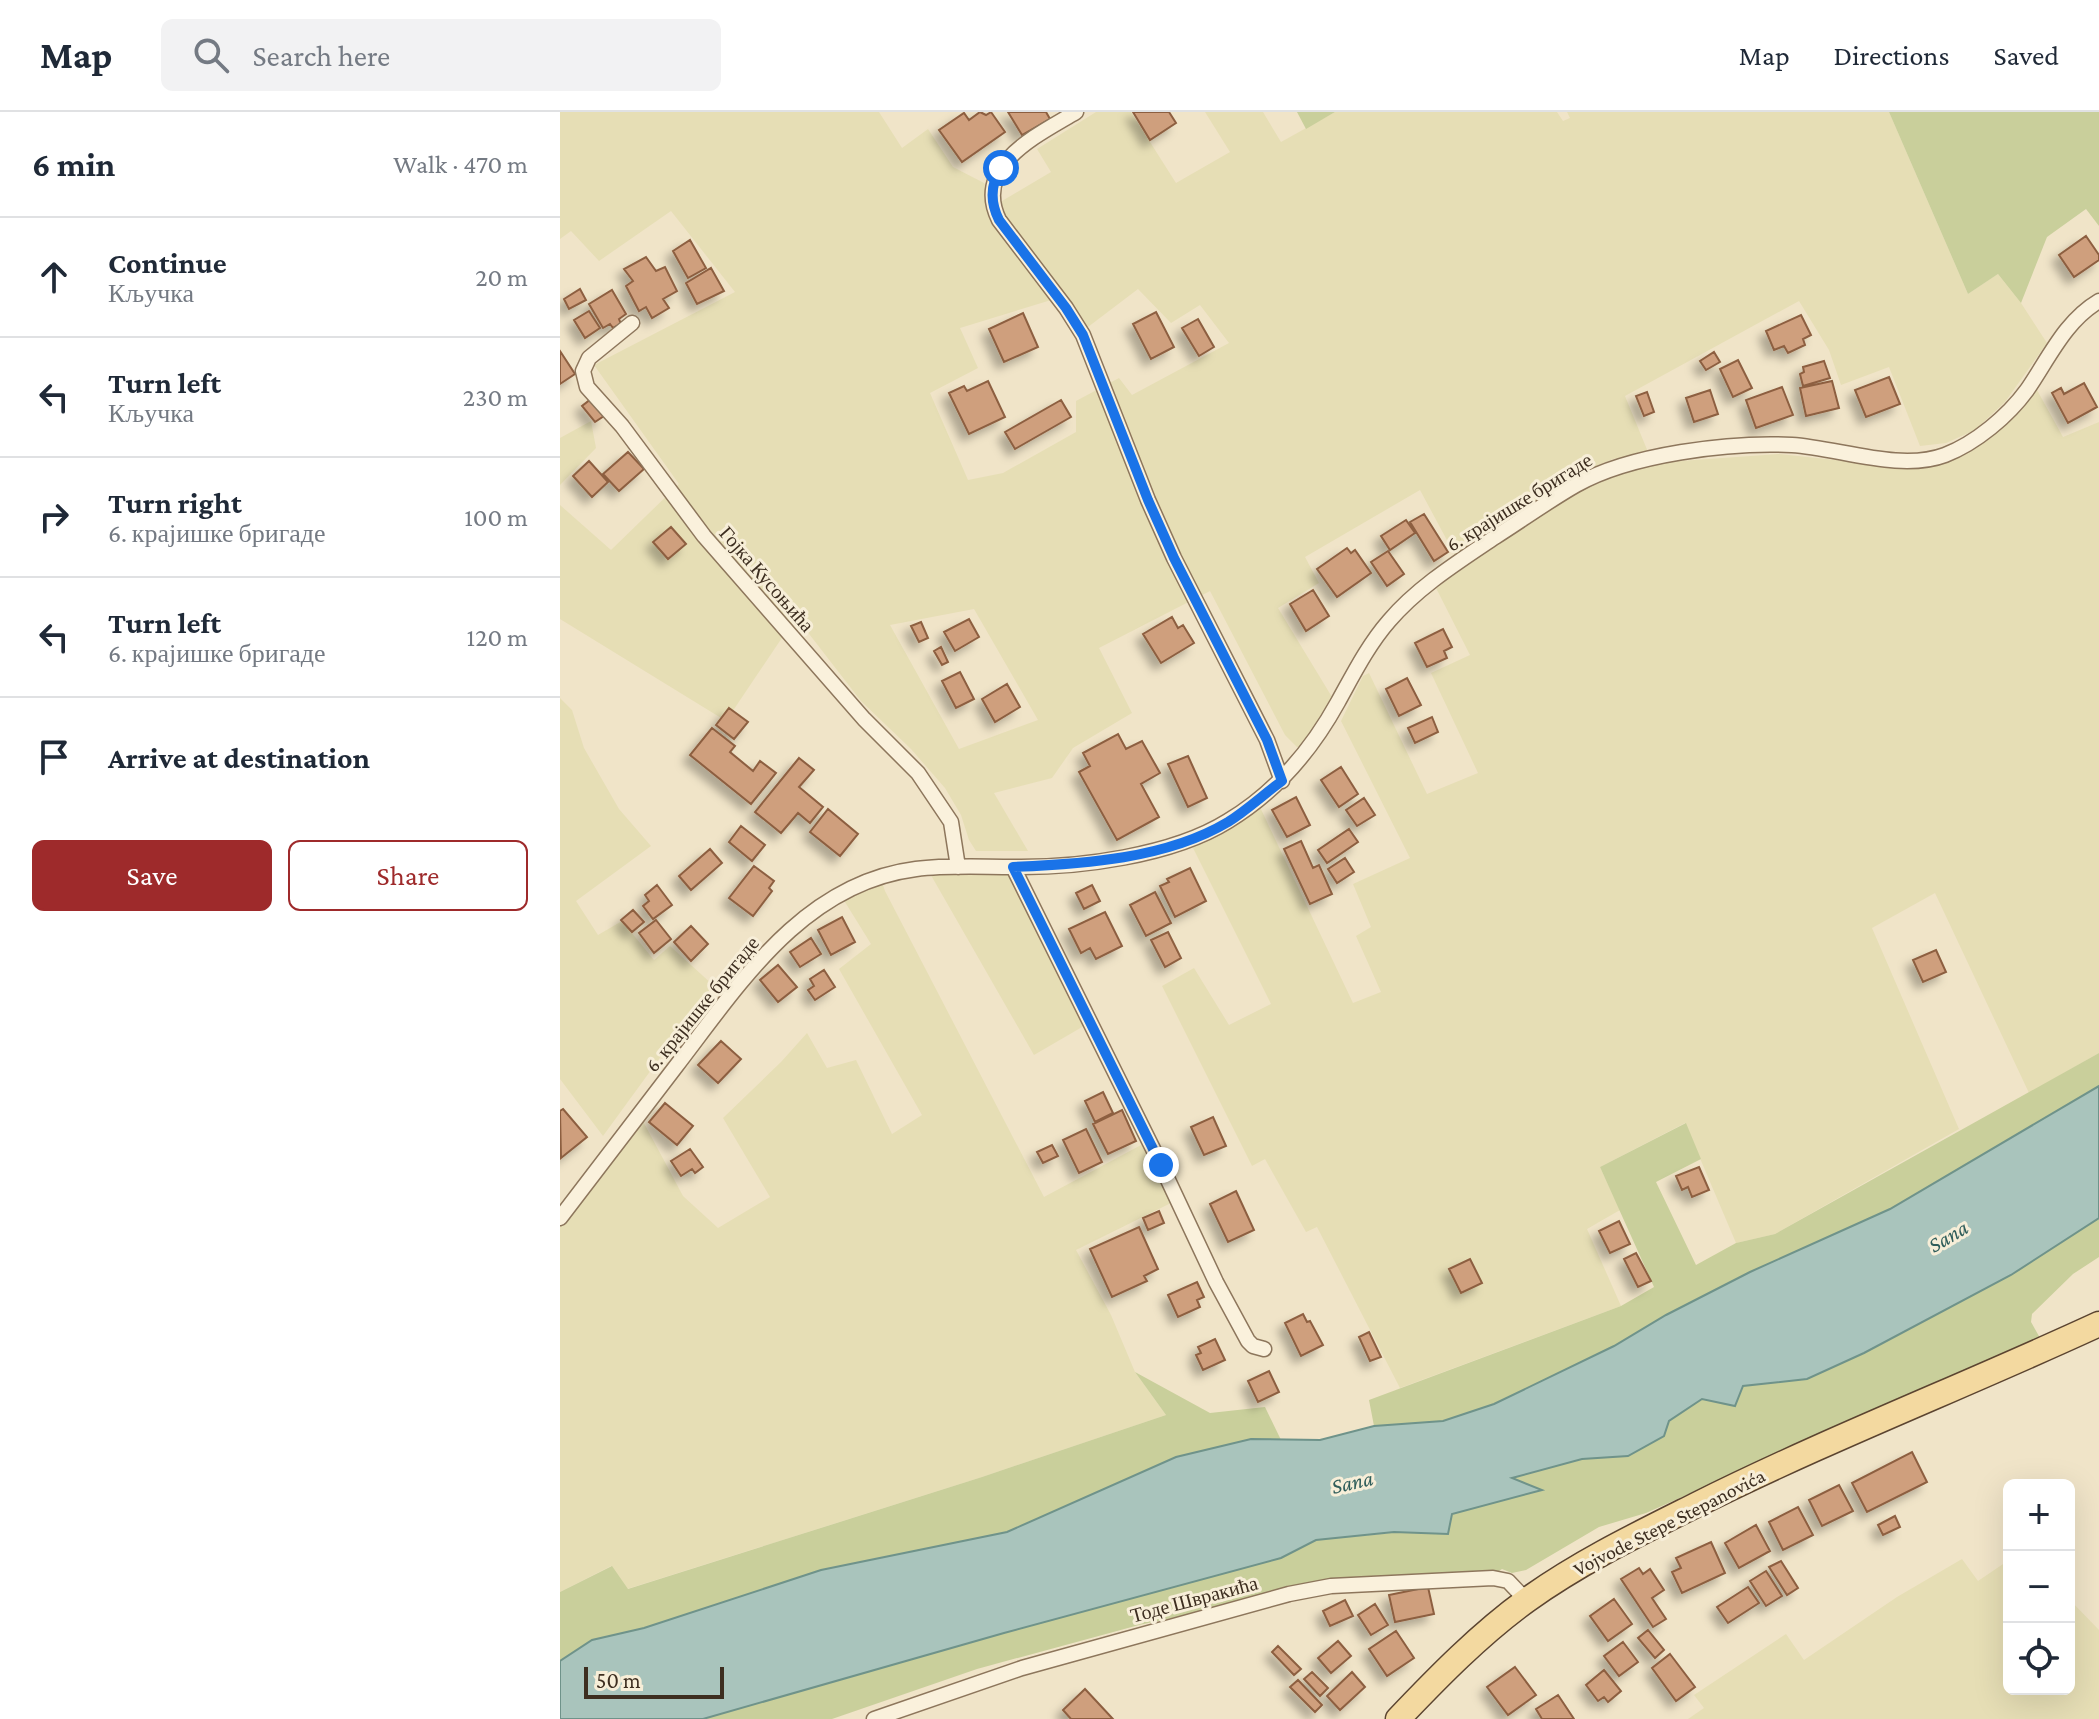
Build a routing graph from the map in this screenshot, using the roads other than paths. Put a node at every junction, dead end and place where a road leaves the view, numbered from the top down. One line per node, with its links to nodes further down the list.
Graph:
1 (1076, 112): 4 (street)
2 (2099, 301): 4 (street, 6. крајишке бригаде)
3 (632, 323): 5 (street, Гојка Кусоњића)
4 (1282, 781): 6 (street, 6. крајишке бригаде)
5 (958, 867): 6 (street, 6. крајишке бригаде); 7 (street, 6. крајишке бригаде)
6 (1013, 867): 9 (street)
7 (560, 1218)
8 (2099, 1324): 10 (main road, Vojvode Stepe Stepanovića)
9 (1264, 1349)
10 (1526, 1600): 11 (street, Тоде Швракића); 12 (main road, Vojvode Stepe Stepanovića)
11 (874, 1719)
12 (1398, 1719)

